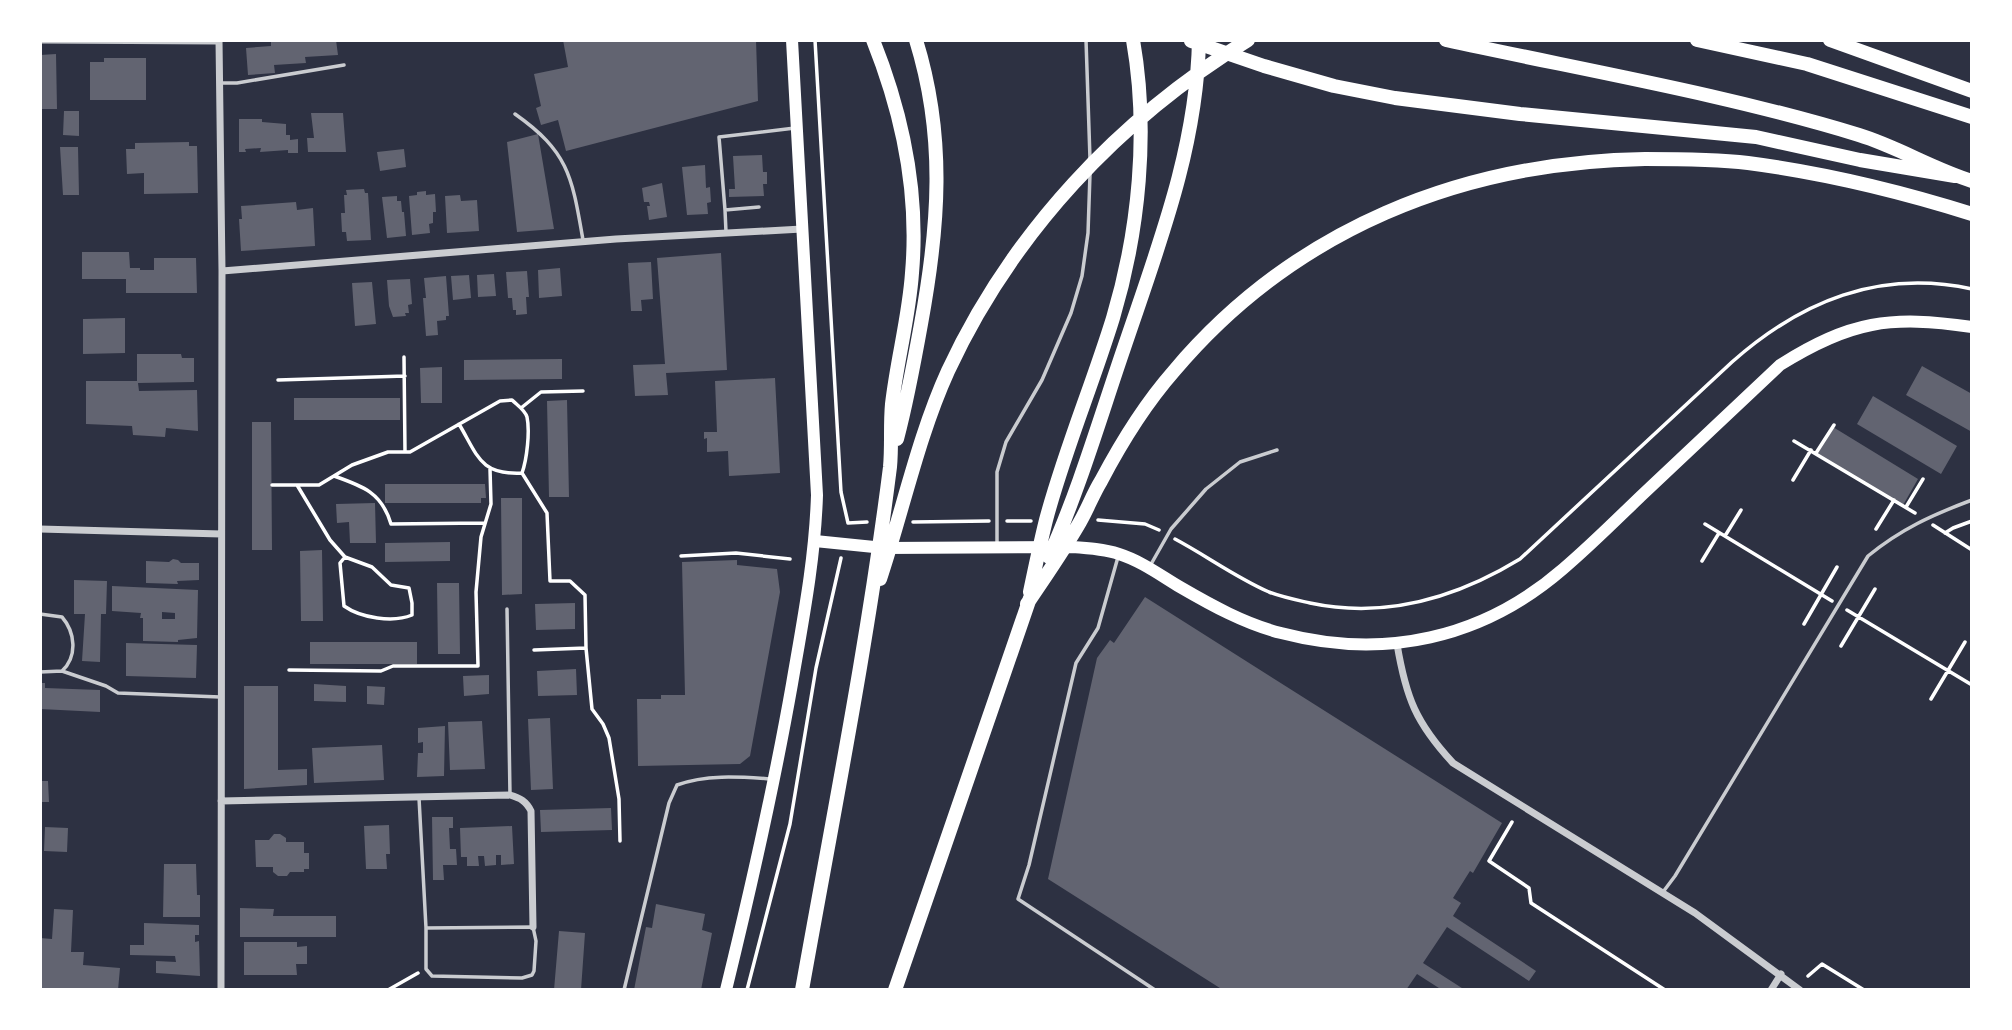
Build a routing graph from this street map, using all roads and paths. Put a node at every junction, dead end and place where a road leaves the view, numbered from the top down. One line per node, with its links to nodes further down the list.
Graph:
1 (40, 40): 13 (street)
2 (792, 40): 20 (main road)
3 (815, 40): 61 (path)
4 (916, 40): 44 (highway)
5 (1086, 40): 57 (lane)
6 (1133, 40): 83 (highway)
7 (1190, 40): 21 (highway)
8 (1199, 40): 83 (highway)
9 (1248, 40): 85 (highway)
10 (1446, 40): 21 (highway)
11 (1697, 40): 19 (highway)
12 (1830, 40): 17 (highway)
13 (219, 41): 16 (street)
14 (874, 43): 44 (highway)
15 (344, 65): 16 (lane)
16 (219, 83): 29 (street)
17 (1972, 91)
18 (515, 114): 28 (lane)
19 (1972, 117)
20 (797, 128): 24 (lane); 26 (main road)
21 (1955, 176): 22 (highway)
22 (1972, 181)
23 (759, 207): 24 (lane)
24 (725, 210): 27 (lane)
25 (1972, 214): 83 (highway)
26 (802, 229): 27 (street); 71 (main road)
27 (726, 233): 28 (street)
28 (583, 242): 29 (street)
29 (222, 271): 67 (street)
30 (1972, 289): 69 (path)
31 (1972, 327): 89 (main road)
32 (404, 357): 33 (path)
33 (405, 376): 34 (path); 42 (path)
34 (278, 380)
35 (583, 391): 36 (path)
36 (521, 408): 37 (path); 46 (path)
37 (459, 424): 42 (path); 45 (path)
38 (1833, 425): 43 (path)
39 (1794, 440): 41 (path)
40 (1278, 450): 69 (lane)
41 (1811, 450): 43 (path); 49 (path)
42 (405, 452): 47 (path)
43 (1816, 453): 52 (path)
44 (890, 464): 85 (highway)
45 (490, 469): 46 (path); 63 (path)
46 (522, 473): 91 (path)
47 (334, 476): 51 (path); 63 (path)
48 (1923, 479): 54 (path)
49 (1793, 480)
50 (271, 485): 51 (path)
51 (297, 485): 76 (path)
52 (1894, 500): 54 (path); 65 (path)
53 (1972, 500): 56 (lane)
54 (1906, 507): 56 (path)
55 (1741, 510): 70 (path)
56 (1923, 518): 68 (path); 104 (lane)
57 (996, 520): 58 (path); 62 (path); 72 (lane)
58 (1035, 520)
59 (1088, 520): 69 (path)
60 (1972, 521): 68 (path)
61 (879, 522)
62 (905, 522)
63 (484, 523): 93 (path)
64 (40, 528): 67 (street)
65 (1876, 529)
66 (1719, 533): 78 (path)
67 (221, 534): 96 (street)
68 (1945, 534): 73 (path)
69 (1168, 535): 80 (lane)
70 (1725, 537)
71 (815, 541): 72 (main road); 98 (main road)
72 (997, 548): 74 (main road)
73 (1972, 550)
74 (1119, 554): 80 (main road); 117 (lane)
75 (681, 556): 77 (path)
76 (345, 557): 76 (path)
77 (790, 559)
78 (1702, 561)
79 (1838, 567): 87 (path)
80 (1149, 568): 89 (main road)
81 (836, 580): 114 (path)
82 (1875, 589): 90 (path)
83 (1027, 604): 116 (highway)
84 (507, 609): 99 (lane)
85 (869, 613): 115 (highway)
86 (40, 614): 94 (lane)
87 (1804, 624)
88 (1965, 642): 97 (path)
89 (1397, 644): 104 (street)
90 (1841, 646)
91 (586, 648): 92 (path); 103 (path)
92 (534, 650)
93 (289, 670)
94 (62, 671): 95 (lane); 96 (lane)
95 (40, 672)
96 (221, 697): 101 (street)
97 (1931, 699)
98 (774, 779): 112 (lane); 113 (main road)
99 (510, 795): 100 (street); 105 (street)
100 (419, 798): 101 (street); 106 (lane)
101 (221, 801): 110 (street)
102 (1512, 822): 118 (path)
103 (620, 842)
104 (1663, 892): 108 (street)
105 (533, 927): 106 (lane); 107 (lane)
106 (426, 928): 107 (lane)
107 (426, 969): 111 (path)
108 (1781, 974): 119 (street); 120 (street)
109 (1808, 976): 121 (path)
110 (220, 990)
111 (388, 990)
112 (624, 990)
113 (726, 990)
114 (747, 990)
115 (802, 990)
116 (895, 990)
117 (1155, 990)
118 (1665, 990)
119 (1771, 990)
120 (1800, 990)
121 (1864, 990)

